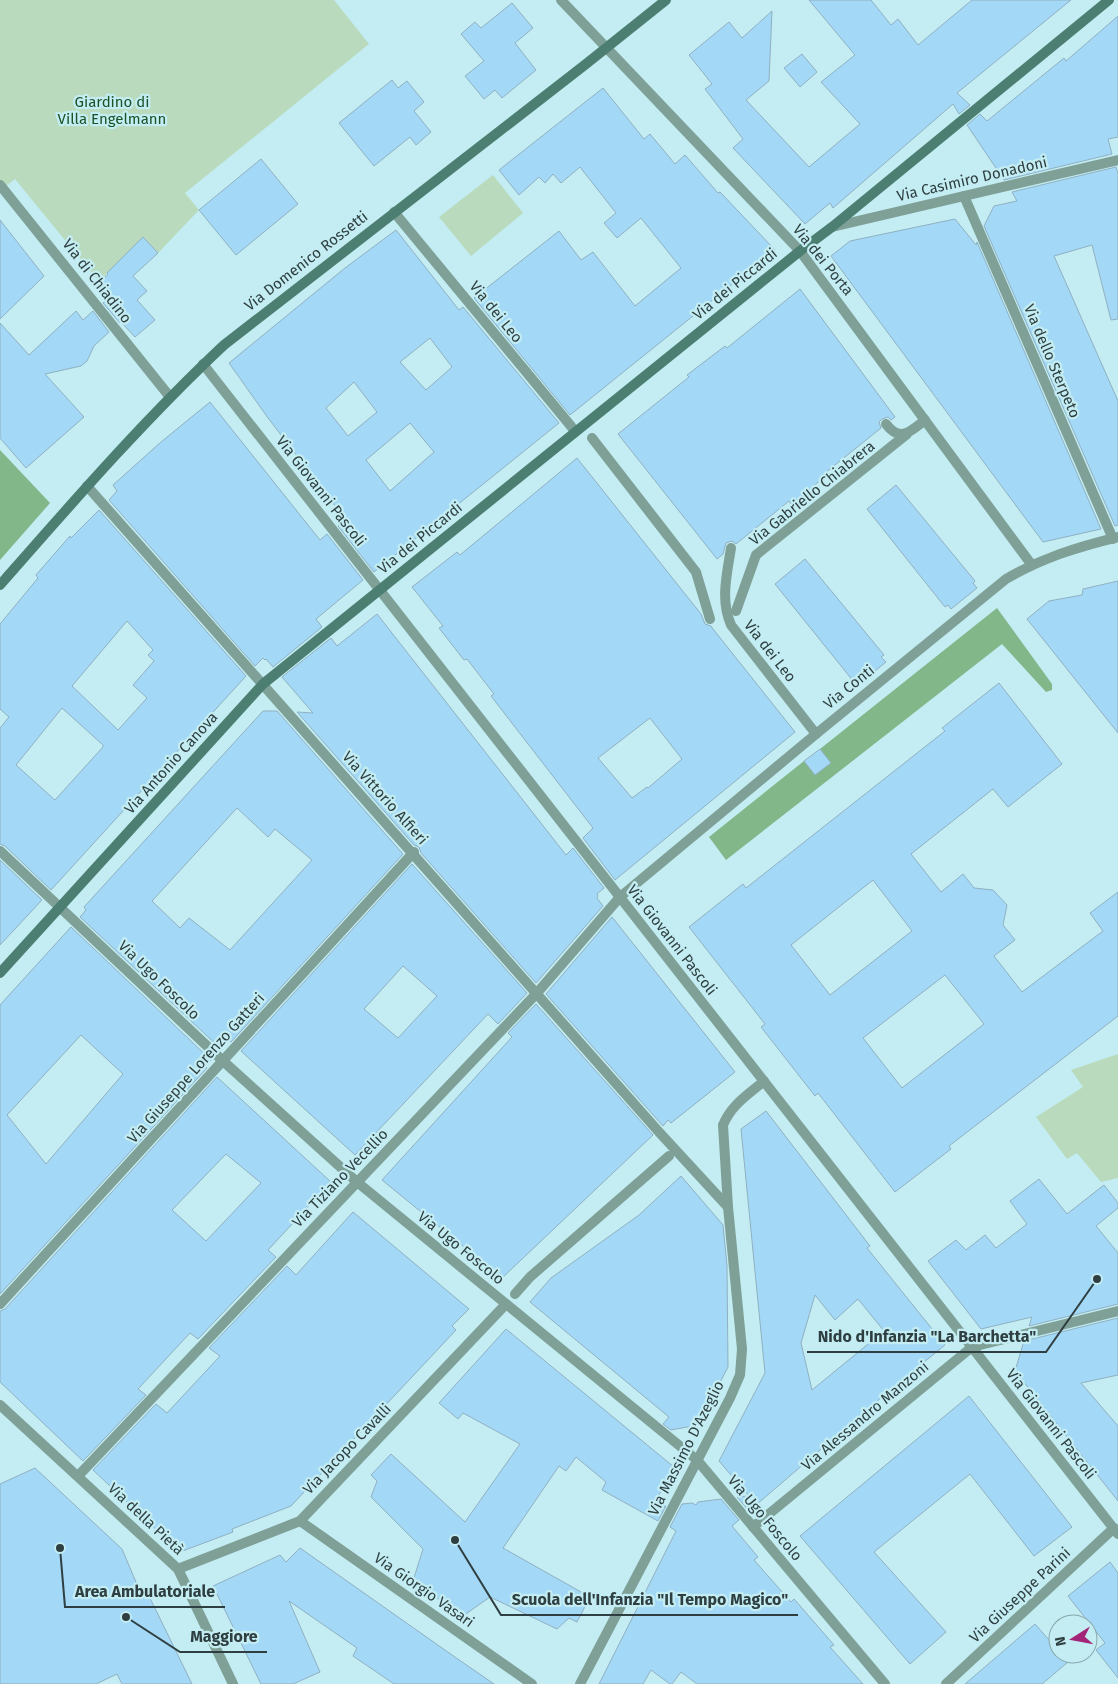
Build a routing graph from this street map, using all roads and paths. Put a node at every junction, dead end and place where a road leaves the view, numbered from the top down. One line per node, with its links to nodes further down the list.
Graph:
1 (561, 0): 4 (street, Via dei Porta)
2 (666, 0): 4 (main road, Via Domenico Rossetti)
3 (1108, 0): 9 (main road, Via dei Piccardi)
4 (606, 48): 8 (main road, Via Domenico Rossetti); 10 (street, Via dei Porta)
5 (1118, 160): 7 (street, Via Casimiro Donadoni)
6 (0, 185): 12 (street, Via di Chiadino)
7 (964, 196): 9 (street, Via Casimiro Donadoni); 19 (street, Via dello Sterpeto)
8 (394, 212): 11 (main road, Via Domenico Rossetti); 15 (street, Via dei Leo)
9 (832, 227): 10 (main road, Via dei Piccardi)
10 (800, 250): 13 (street, Via dei Porta); 15 (main road, Via dei Piccardi)
11 (203, 364): 12 (main road, Via Domenico Rossetti); 23 (street, Via Giovanni Pascoli)
12 (170, 397): 18 (main road, Via Domenico Rossetti)
13 (925, 420): 16 (street, Via Gabriello Chiabrera); 21 (street, Via dei Porta)
14 (886, 424): 16 (street, Via Gabriello Chiabrera)
15 (575, 431): 23 (main road, Via dei Piccardi)
16 (907, 434): 24 (street, Via Gabriello Chiabrera)
17 (592, 438): 25 (street)
18 (88, 486): 22 (main road, Via Domenico Rossetti); 26 (street, Via Vittorio Alfieri)
19 (1116, 538): 21 (street, Via Conti)
20 (731, 548): 27 (street, Via dei Leo)
21 (1031, 564): 27 (street, Via Conti)
22 (0, 585)
23 (380, 590): 26 (main road, Via Antonio Canova); 30 (street, Via Giovanni Pascoli)
24 (736, 611)
25 (710, 620)
26 (264, 684): 29 (street, Via Vittorio Alfieri); 31 (main road, Via Antonio Canova)
27 (816, 734): 30 (street, Via Conti)
28 (0, 851): 31 (street, Via Ugo Foscolo)
29 (414, 852): 33 (street, Via Vittorio Alfieri); 34 (street, Via Giuseppe Lorenzo Gatteri)
30 (620, 897): 33 (street, Via Tiziano Vecellio); 35 (street, Via Giovanni Pascoli)
31 (60, 906): 32 (main road, Via Antonio Canova); 34 (street, Via Ugo Foscolo)
32 (0, 973)
33 (537, 992): 37 (street, Via Tiziano Vecellio); 38 (street, Via Vittorio Alfieri)
34 (222, 1061): 37 (street, Via Ugo Foscolo); 40 (street, Via Giuseppe Lorenzo Gatteri)
35 (764, 1081): 38 (street, Via Massimo D'Azeglio); 43 (street, Via Giovanni Pascoli)
36 (668, 1156): 39 (street)
37 (357, 1182): 41 (street, Via Ugo Foscolo); 46 (street, Via Tiziano Vecellio)
38 (728, 1208): 45 (street, Via Massimo D'Azeglio)
39 (515, 1294)
40 (0, 1304)
41 (506, 1304): 45 (street, Via Ugo Foscolo); 47 (street, Via Jacopo Cavalli)
42 (1118, 1311): 43 (street, Via Alessandro Manzoni)
43 (972, 1347): 48 (street, Via Alessandro Manzoni); 49 (street, Via Giovanni Pascoli)
44 (0, 1405): 46 (street, Via della Pietà)
45 (697, 1460): 48 (street, Via Ugo Foscolo); 53 (street, Via Massimo D'Azeglio)
46 (78, 1476): 50 (street, Via della Pietà)
47 (300, 1521): 50 (street, Via Jacopo Cavalli); 52 (street, Via Giorgio Vasari)
48 (753, 1528): 54 (street, Via Ugo Foscolo)
49 (1116, 1531): 55 (street, Via Giuseppe Parini)
50 (178, 1569): 51 (street, Via della Pietà)
51 (233, 1684)
52 (532, 1684)
53 (580, 1684)
54 (885, 1684)
55 (946, 1684)

